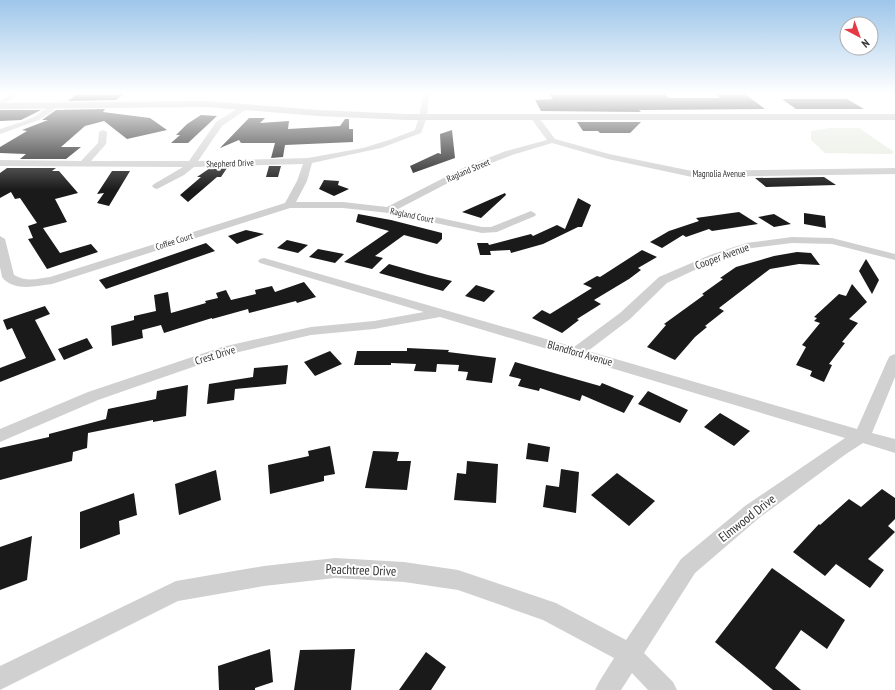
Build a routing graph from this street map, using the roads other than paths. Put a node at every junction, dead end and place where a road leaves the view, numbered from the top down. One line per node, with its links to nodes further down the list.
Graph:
1 (15, 126): 5 (street)
2 (218, 126): 11 (street)
3 (420, 126): 8 (street, Shepherd Drive)
4 (541, 126): 7 (street)
5 (0, 132)
6 (103, 132): 10 (street)
7 (552, 141): 12 (street, Magnolia Avenue); 15 (street, Ragland Street)
8 (308, 161): 11 (street, Shepherd Drive); 14 (street)
9 (0, 163): 10 (street, Shepherd Drive)
10 (84, 163): 11 (street, Shepherd Drive)
11 (192, 164): 13 (street)
12 (895, 170)
13 (157, 186)
14 (290, 205): 15 (street, Ragland Court); 20 (street, Coffee Court)
15 (389, 210): 16 (street, Ragland Court)
16 (532, 214)
17 (0, 239): 20 (street)
18 (895, 257): 22 (street, Cooper Avenue)
19 (264, 261): 21 (street, Blandford Avenue)
20 (2, 266)
21 (442, 314): 22 (street, Blandford Avenue); 25 (street, Crest Drive)
22 (577, 352): 24 (street, Blandford Avenue)
23 (895, 359): 24 (street)
24 (863, 435): 26 (street, Blandford Avenue); 27 (street, Elmwood Drive)
25 (0, 436)
26 (895, 446)
27 (630, 654): 28 (street, Peachtree Drive); 29 (street, Elmwood Drive); 30 (street, Peachtree Drive)
28 (0, 678)
29 (607, 690)
30 (665, 690)

